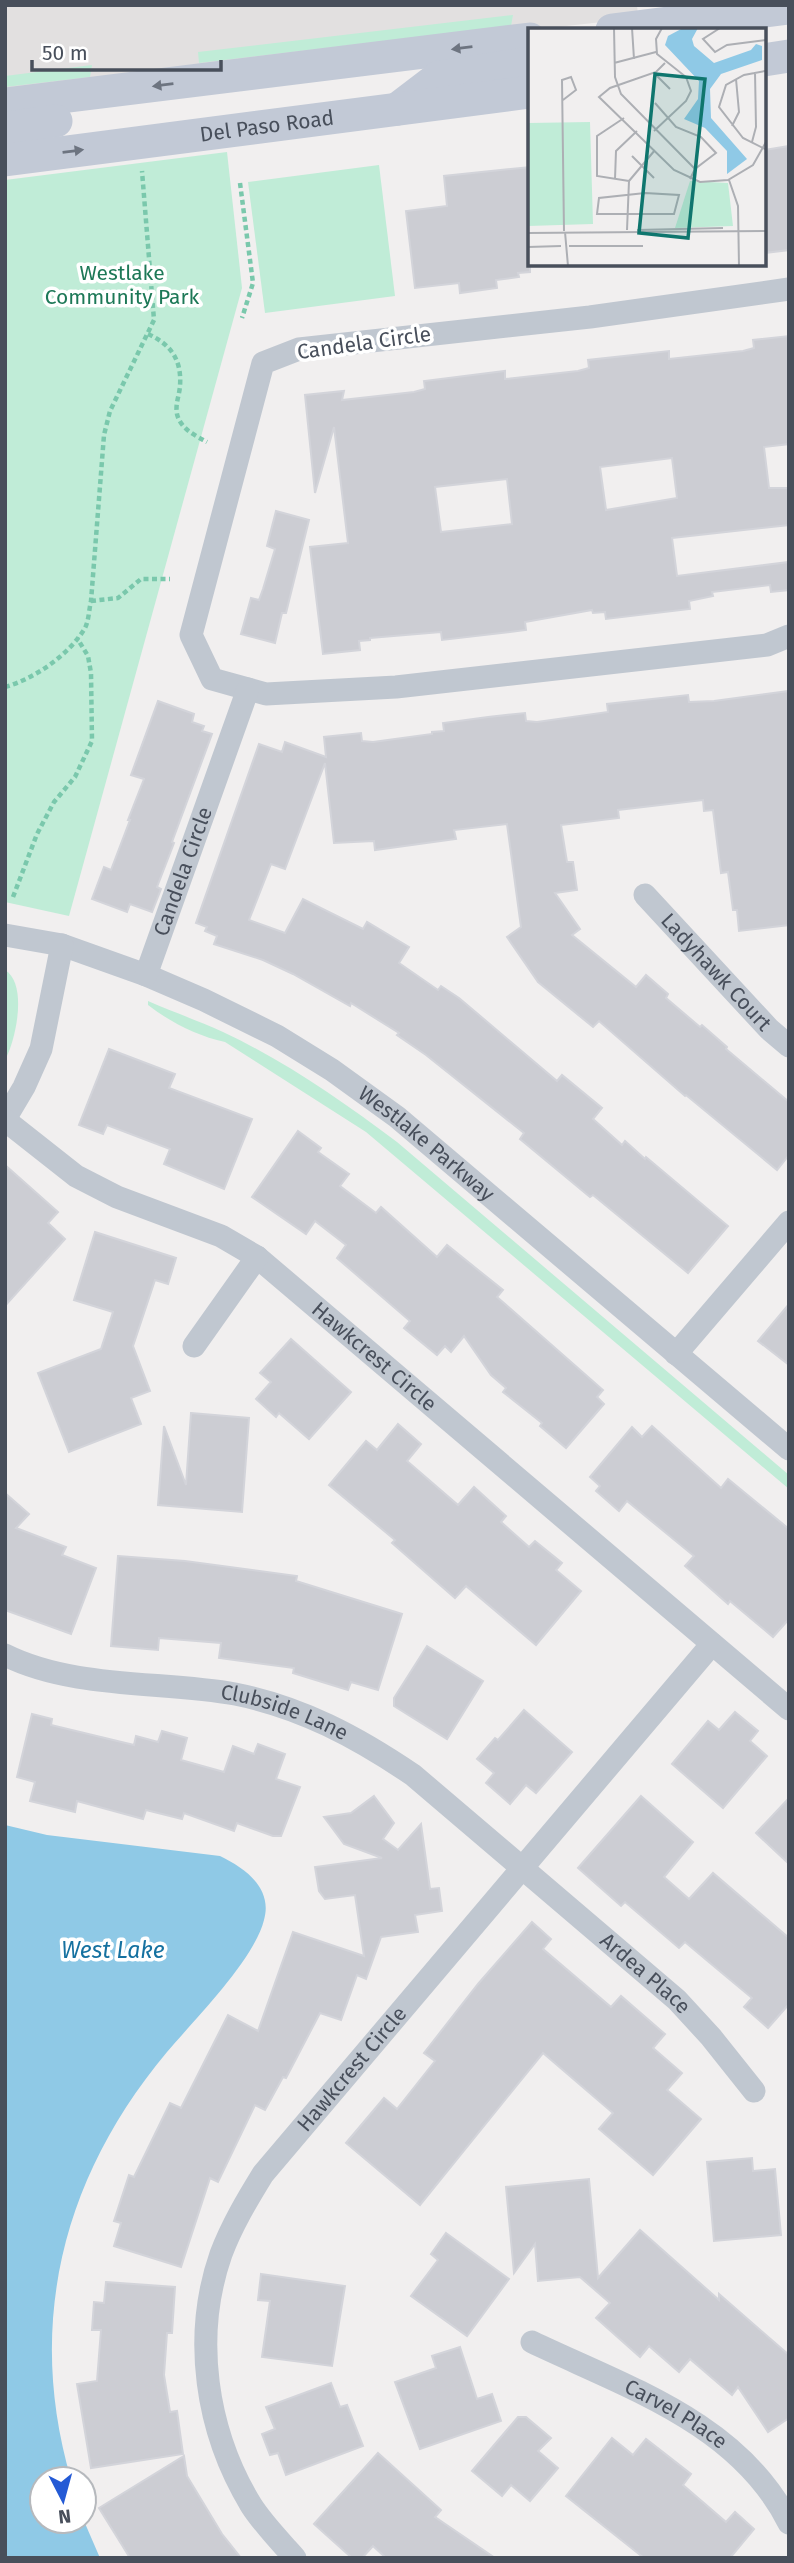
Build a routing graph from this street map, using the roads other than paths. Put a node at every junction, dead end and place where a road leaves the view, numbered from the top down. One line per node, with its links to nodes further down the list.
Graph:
1 (789, 8): 2 (street)
2 (738, 14): 3 (street); 4 (street)
3 (789, 26)
4 (628, 28)
5 (528, 39): 9 (street, one-way to 9)
6 (789, 56): 7 (street)
7 (766, 60)
8 (528, 63): 12 (street)
9 (113, 91): 11 (street); 13 (street)
10 (528, 92): 12 (street, Del Paso Road)
11 (5, 104)
12 (397, 109): 14 (street, Del Paso Road, one-way to 12)
13 (5, 128)
14 (5, 160)
15 (789, 289): 17 (street, Candela Circle)
16 (789, 636): 17 (street, Candela Circle)
17 (248, 689): 21 (street, Candela Circle)
18 (645, 895): 22 (street, Ladyhawk Court)
19 (5, 935): 20 (street, Westlake Parkway)
20 (62, 945): 21 (street, Westlake Parkway); 23 (street)
21 (146, 975): 27 (street, Westlake Parkway)
22 (789, 1045)
23 (5, 1120): 25 (street, Hawkcrest Circle)
24 (789, 1222): 27 (street)
25 (257, 1257): 26 (street); 29 (street, Hawkcrest Circle)
26 (194, 1346)
27 (676, 1354): 28 (street, Westlake Parkway)
28 (789, 1450)
29 (712, 1644): 31 (street, Hawkcrest Circle); 32 (street, Hawkcrest Circle)
30 (5, 1655): 32 (street, Clubside Lane)
31 (789, 1709)
32 (522, 1868): 33 (street, Ardea Place); 36 (street, Hawkcrest Circle)
33 (754, 2091)
34 (532, 2342): 35 (street, Carvel Place)
35 (789, 2523)
36 (295, 2558)

